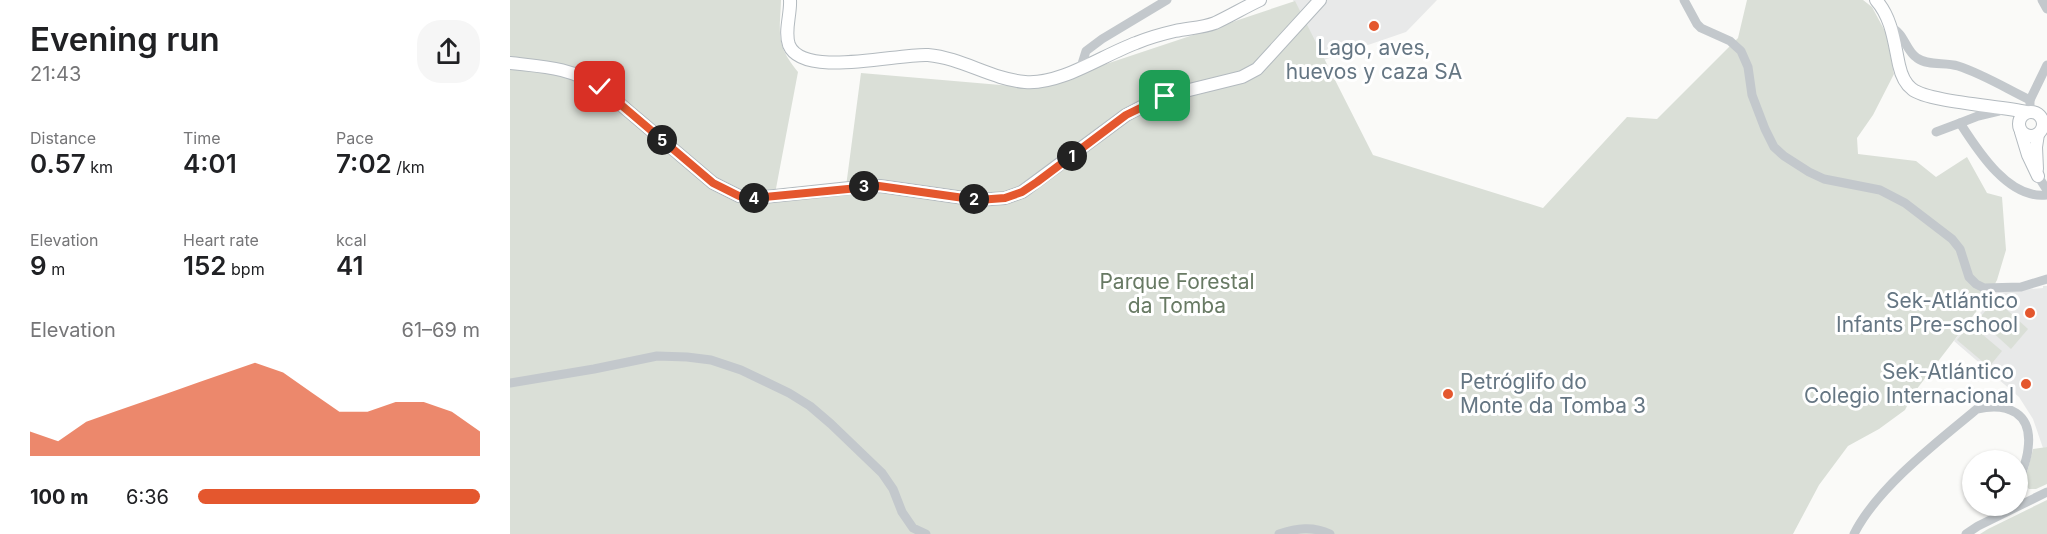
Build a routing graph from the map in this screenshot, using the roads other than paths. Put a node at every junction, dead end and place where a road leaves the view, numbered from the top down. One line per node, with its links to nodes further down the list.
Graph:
1 (790, 0): 12 (street)
2 (1167, 0): 12 (street)
3 (1260, 0): 12 (street)
4 (1320, 0): 10 (street)
5 (1684, 0): 22 (street)
6 (1876, 0): 9 (street)
7 (2042, 0): 8 (street)
8 (2047, 9)
9 (1890, 27): 13 (street); 14 (street)
10 (510, 63)
11 (2047, 65): 14 (street)
12 (1081, 67)
13 (1994, 108): 14 (street); 15 (street); 16 (street)
14 (2034, 111): 16 (street); 18 (street)
15 (1960, 123): 17 (street); 21 (street)
16 (2020, 129): 18 (street); 19 (street)
17 (1936, 132)
18 (2042, 132): 19 (street)
19 (2038, 176): 20 (street)
20 (2047, 190)
21 (2047, 195)
22 (2047, 279)
23 (510, 383): 28 (street)
24 (2028, 450): 31 (street)
25 (2047, 492): 26 (street)
26 (2028, 500)
27 (1996, 516): 32 (street)
28 (926, 534)
29 (1279, 534): 30 (street)
30 (1330, 534)
31 (1854, 534)
32 (1966, 534)

